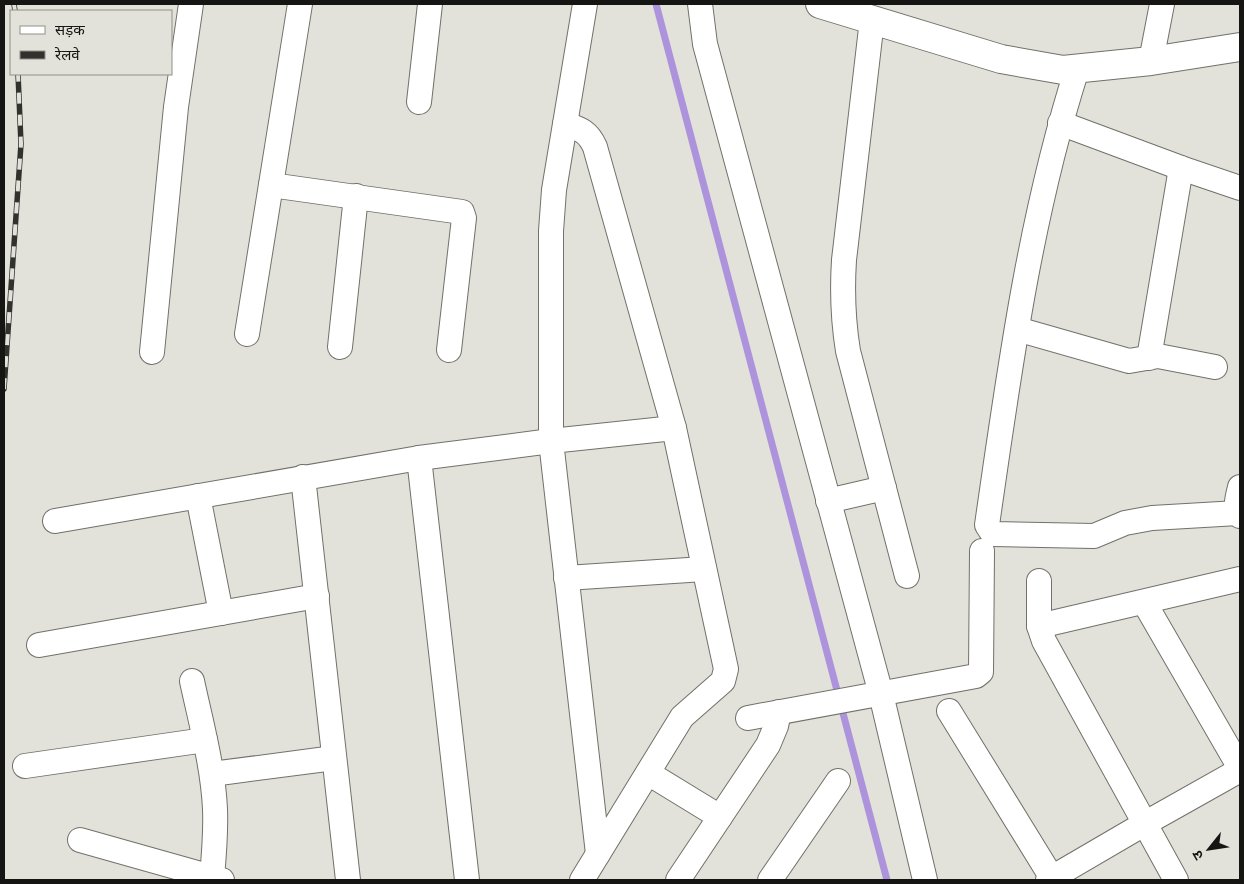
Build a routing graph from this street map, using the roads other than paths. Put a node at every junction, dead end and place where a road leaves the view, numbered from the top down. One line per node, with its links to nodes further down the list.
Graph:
1 (191, 4): 23 (street)
2 (300, 4): 16 (street)
3 (430, 4): 12 (street)
4 (585, 4): 14 (street)
5 (700, 4): 33 (street)
6 (820, 4): 8 (street)
7 (1162, 4): 10 (street)
8 (872, 20): 11 (street); 31 (street)
9 (1240, 47): 10 (street)
10 (1151, 61): 11 (street)
11 (1077, 68): 13 (street)
12 (420, 102)
13 (1060, 123): 15 (street); 19 (street)
14 (565, 124): 26 (street); 27 (street)
15 (1181, 168): 17 (street); 24 (street)
16 (271, 185): 18 (street); 20 (street)
17 (1240, 188)
18 (356, 196): 21 (street); 22 (street)
19 (1017, 329): 24 (street); 34 (street)
20 (247, 334)
21 (340, 346)
22 (449, 350)
23 (152, 352)
24 (1150, 358): 25 (street)
25 (1215, 366)
26 (674, 428): 27 (street); 37 (street)
27 (550, 441): 28 (street); 39 (street)
28 (419, 458): 29 (street); 66 (street)
29 (303, 477): 32 (street); 42 (street)
30 (1240, 487): 34 (street)
31 (884, 488): 33 (street); 38 (street)
32 (198, 496): 35 (street); 44 (street)
33 (828, 500): 48 (street)
34 (1239, 514)
35 (54, 521)
36 (982, 551): 48 (street)
37 (704, 569): 39 (street); 57 (street)
38 (907, 576)
39 (566, 578): 62 (street)
40 (1240, 579): 43 (street)
41 (1039, 581): 45 (street)
42 (317, 596): 44 (street); 53 (street)
43 (1144, 602): 45 (street); 55 (street)
44 (221, 613): 46 (street)
45 (1039, 626): 60 (street)
46 (39, 645)
47 (192, 681): 52 (street)
48 (877, 695): 50 (street); 70 (street)
49 (949, 711): 64 (street)
50 (779, 712): 51 (street); 59 (street)
51 (748, 718)
52 (204, 740): 54 (street); 56 (street)
53 (334, 758): 56 (street); 65 (street)
54 (25, 766)
55 (1240, 769): 60 (street)
56 (212, 774): 63 (street)
57 (648, 774): 59 (street); 62 (street)
58 (838, 781): 69 (street)
59 (720, 817): 68 (street)
60 (1144, 824): 64 (street); 71 (street)
61 (80, 840): 63 (street)
62 (598, 854): 67 (street)
63 (217, 879)
64 (1050, 879)
65 (348, 880)
66 (467, 880)
67 (582, 880)
68 (678, 880)
69 (770, 880)
70 (924, 880)
71 (1176, 880)

